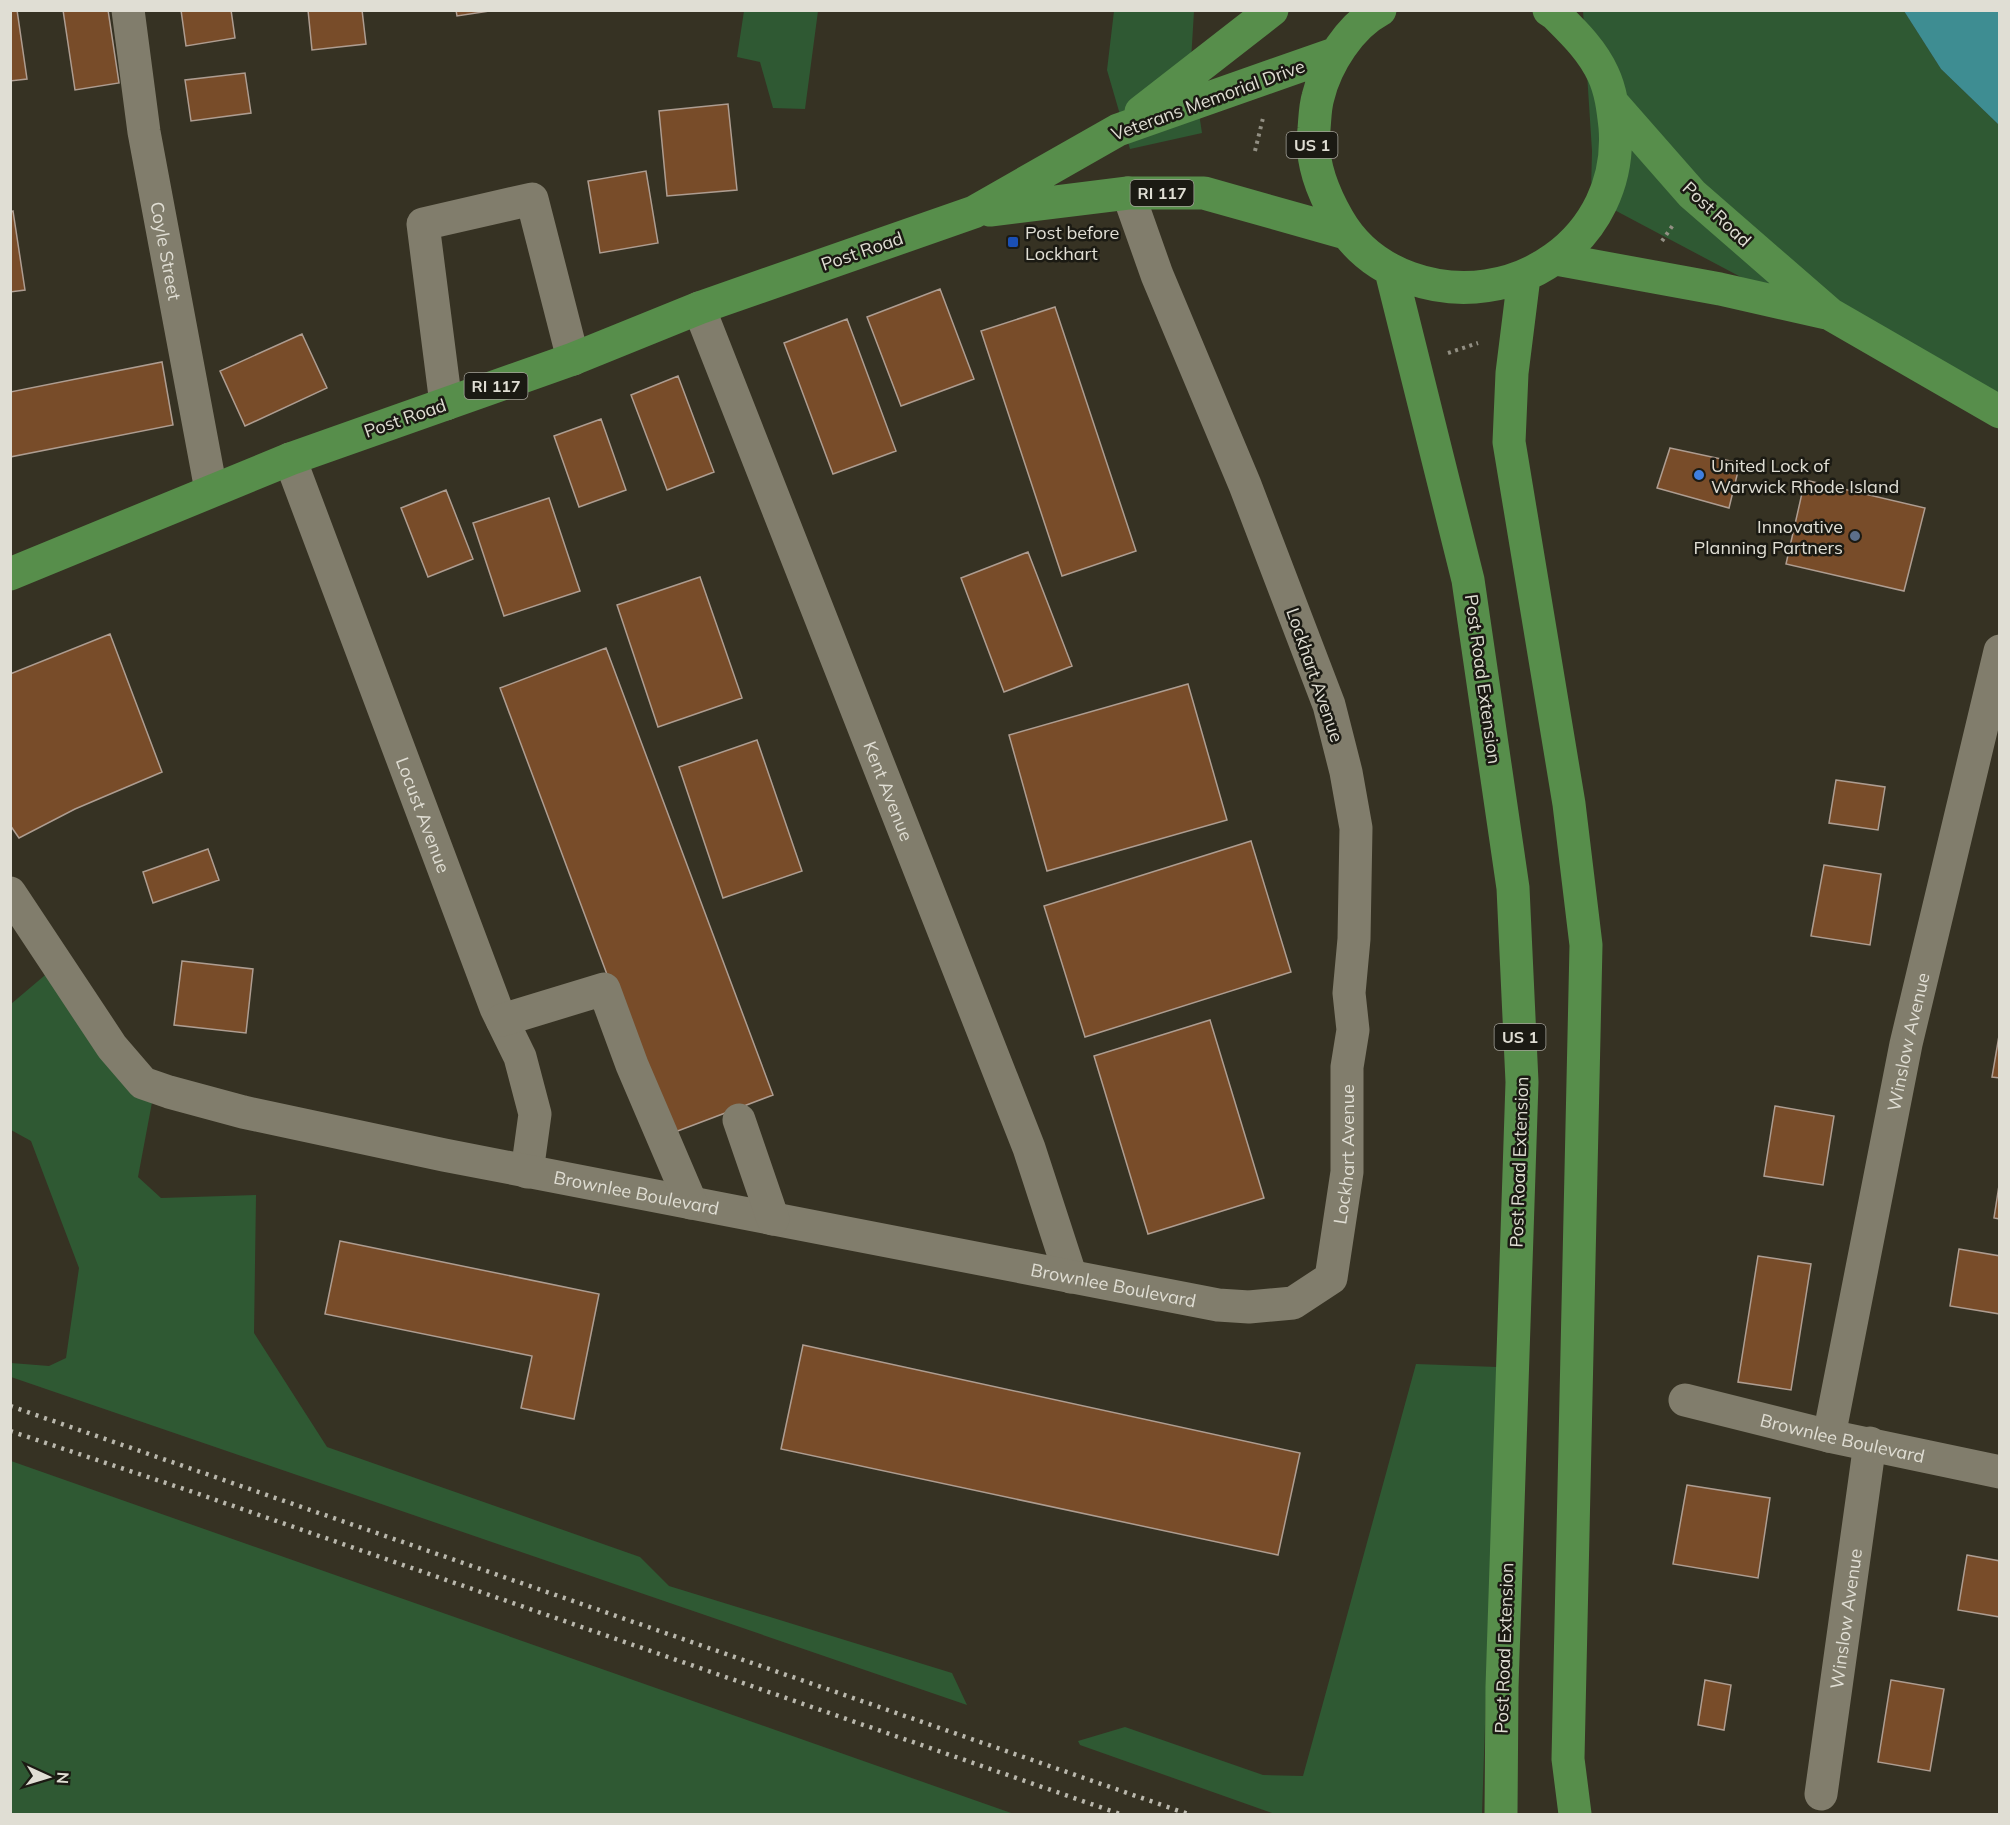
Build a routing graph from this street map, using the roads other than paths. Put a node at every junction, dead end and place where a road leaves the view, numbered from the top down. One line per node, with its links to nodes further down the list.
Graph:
1 (128, 10): 22 (street, Coyle Street)
2 (1272, 10): 9 (main road, RI 117)
3 (1549, 10): 6 (main road, Post Road)
4 (1579, 10): 6 (main road)
5 (1376, 12): 7 (main road, Post Road / US 1)
6 (1589, 49): 8 (main road, Post Road)
7 (1337, 53): 9 (main road, Veterans Memorial Drive); 12 (main road, Post Road / US 1)
8 (1613, 104): 13 (main road, Post Road); 17 (main road, Post Road)
9 (1118, 130): 11 (main road, Veterans Memorial Drive / RI 117)
10 (1128, 193): 11 (main road, RI 117); 12 (main road, RI 117); 32 (street, Lockhart Avenue)
11 (974, 212): 16 (main road, Post Road / RI 117)
12 (1346, 233): 14 (main road, Post Road / US 1)
13 (1556, 259): 15 (main road, Post Road); 17 (main road, Post Road)
14 (1391, 271): 15 (main road, Post Road); 38 (main road, Post Road Extension / US 1)
15 (1524, 278): 39 (main road)
16 (699, 308): 18 (main road, Post Road / RI 117); 31 (street, Kent Avenue)
17 (1830, 314): 20 (main road, Post Road)
18 (573, 359): 19 (main road, Post Road / RI 117); 19 (street)
19 (446, 404): 21 (main road, Post Road / RI 117)
20 (2000, 412)
21 (290, 459): 22 (main road, Post Road / RI 117); 26 (street, Locust Avenue)
22 (211, 490): 23 (main road, Post Road / RI 117)
23 (10, 574)
24 (2000, 651): 34 (street, Winslow Avenue)
25 (10, 893): 28 (street, Brownlee Boulevard)
26 (502, 1020): 28 (street, Locust Avenue); 29 (street)
27 (739, 1120): 30 (street)
28 (527, 1172): 29 (street, Brownlee Boulevard)
29 (691, 1203): 30 (street, Brownlee Boulevard)
30 (773, 1219): 31 (street, Brownlee Boulevard)
31 (1071, 1276): 32 (street, Brownlee Boulevard)
32 (1218, 1305)
33 (1685, 1400): 34 (street, Brownlee Boulevard)
34 (1829, 1436): 35 (street, Brownlee Boulevard)
35 (1869, 1443): 36 (street, Brownlee Boulevard); 37 (street, Winslow Avenue)
36 (2000, 1472)
37 (1821, 1794)
38 (1501, 1815)
39 (1575, 1815)

